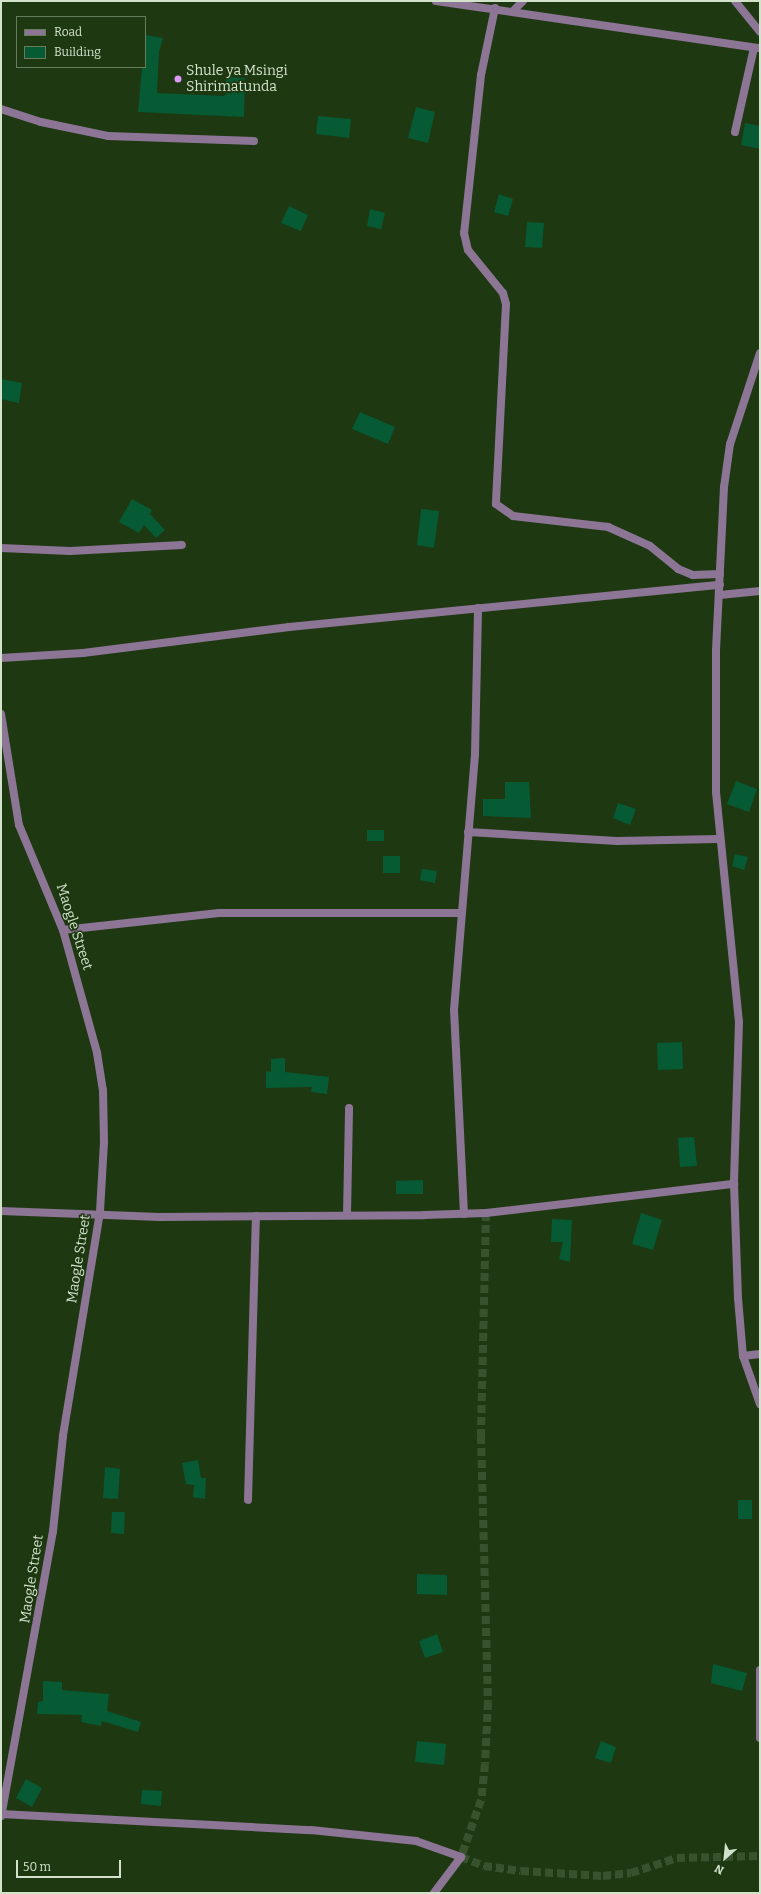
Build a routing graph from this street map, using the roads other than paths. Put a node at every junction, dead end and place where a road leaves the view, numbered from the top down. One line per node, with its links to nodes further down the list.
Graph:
1 (436, 1): 4 (street)
2 (523, 1): 5 (street)
3 (735, 1): 6 (street)
4 (495, 8): 5 (street); 14 (street)
5 (513, 11): 7 (street)
6 (760, 32)
7 (757, 48): 9 (street)
8 (1, 109): 10 (street)
9 (735, 132)
10 (254, 141)
11 (760, 353): 14 (street)
12 (182, 546): 13 (street)
13 (1, 548)
14 (720, 574): 15 (street)
15 (720, 585): 17 (street); 18 (street)
16 (760, 591): 17 (street)
17 (720, 595): 22 (street)
18 (478, 608): 19 (street); 21 (street)
19 (1, 658)
20 (1, 714): 24 (street, Maogle Street)
21 (468, 832): 22 (street); 23 (street)
22 (718, 839): 26 (street)
23 (460, 913): 24 (street); 29 (street)
24 (63, 930): 28 (street, Maogle Street)
25 (349, 1108): 30 (street)
26 (734, 1184): 29 (street); 33 (street)
27 (1, 1211): 28 (street)
28 (100, 1212): 31 (street); 38 (street, Maogle Street)
29 (464, 1214): 30 (street)
30 (347, 1215): 31 (street)
31 (256, 1216): 35 (street)
32 (760, 1354): 33 (street)
33 (742, 1356): 34 (street)
34 (760, 1404)
35 (248, 1500)
36 (760, 1670): 37 (street)
37 (760, 1738)
38 (1, 1815): 39 (street)
39 (434, 1893)

